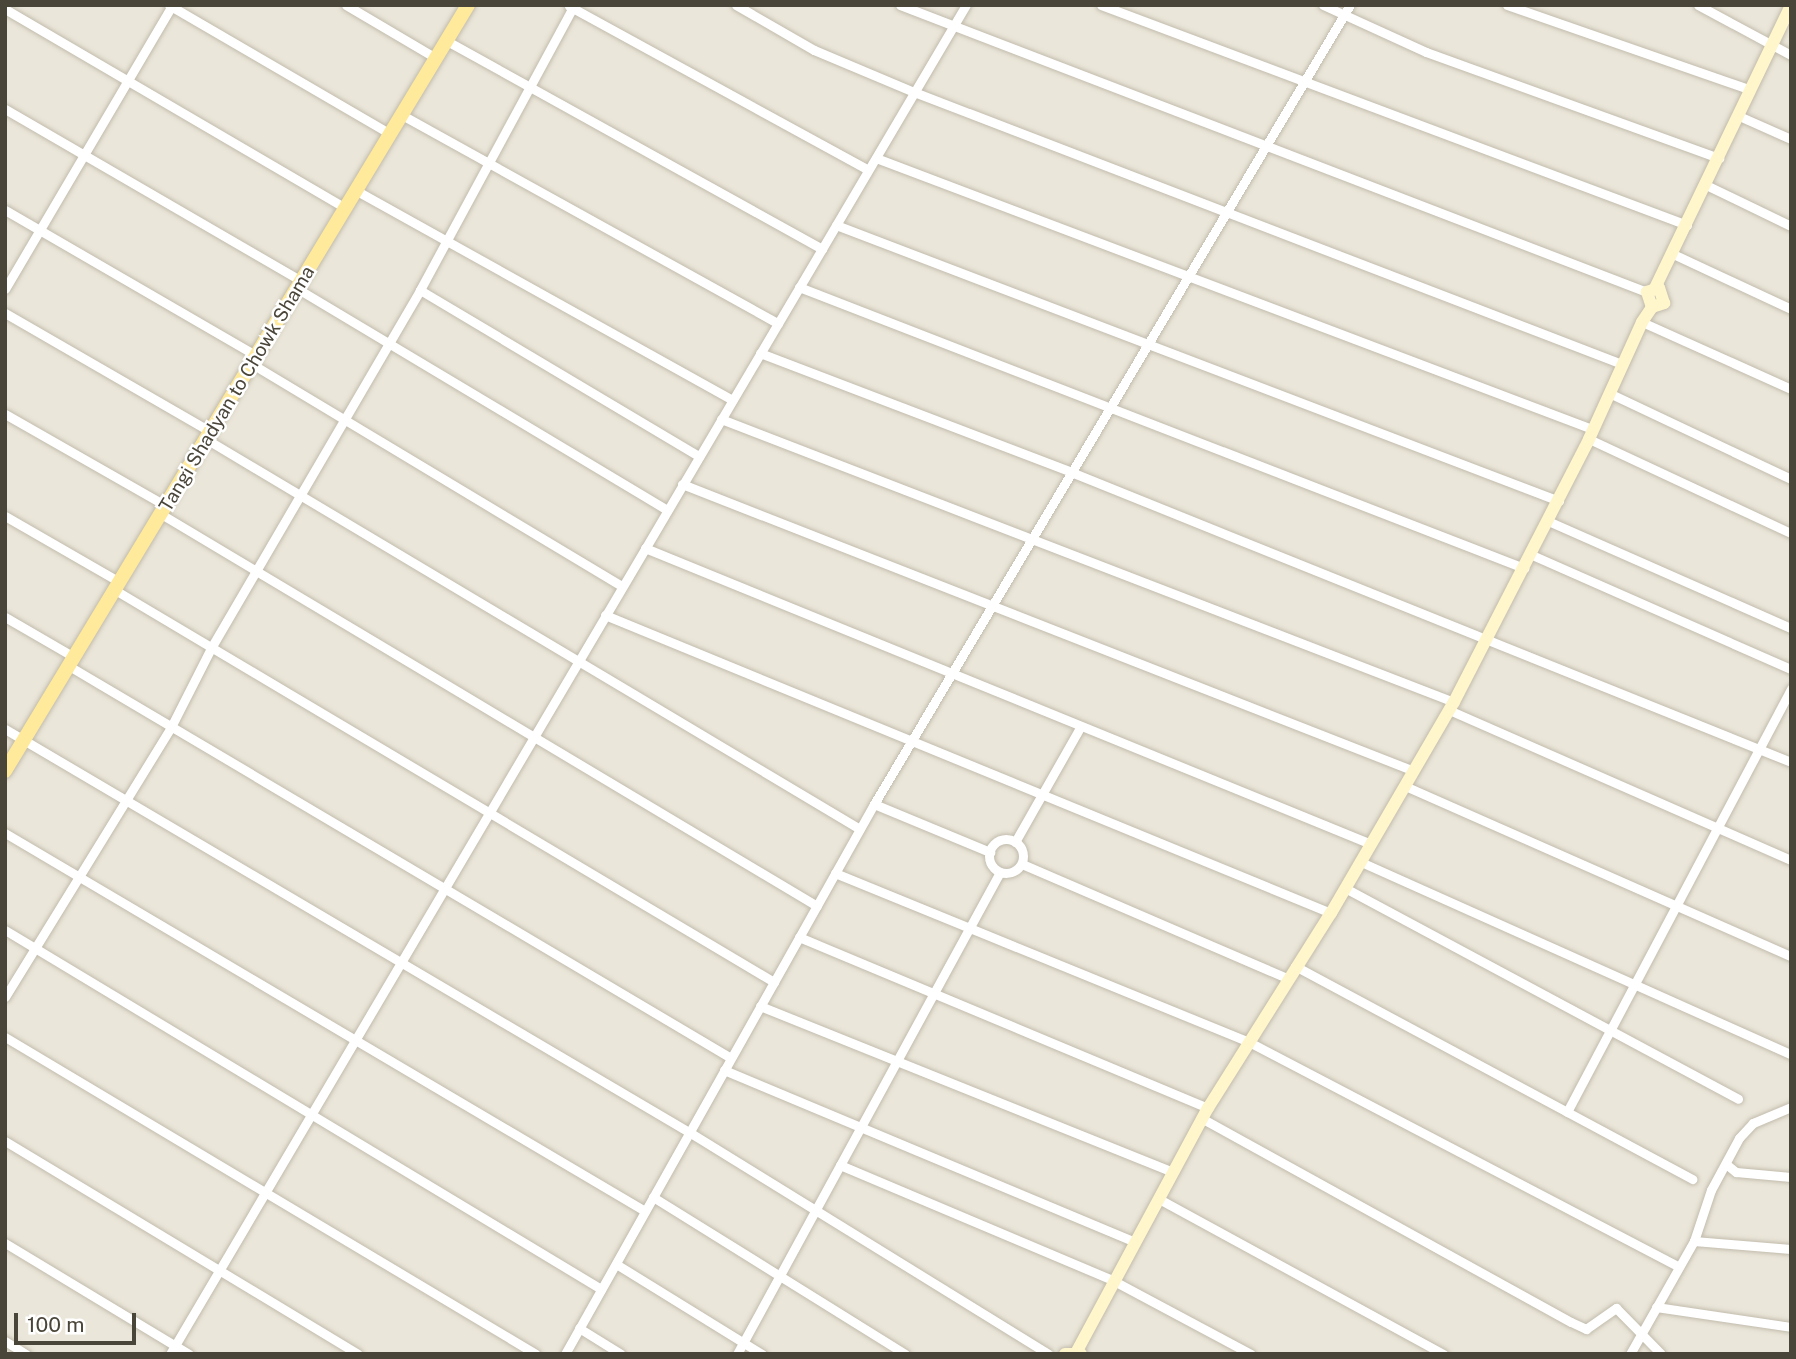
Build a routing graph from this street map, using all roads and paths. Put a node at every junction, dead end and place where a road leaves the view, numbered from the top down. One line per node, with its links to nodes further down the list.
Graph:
1 (346, 5): 19 (street)
2 (468, 5): 16 (main road, Tangi Shadyan to Chowk Shama)
3 (736, 5): 24 (street)
4 (901, 5): 15 (street)
5 (966, 5): 15 (street)
6 (1101, 5): 21 (street)
7 (1323, 5): 14 (street)
8 (1507, 5): 23 (street)
9 (1698, 5): 17 (street)
10 (171, 6): 20 (street); 28 (street)
11 (572, 6): 22 (street); 35 (street)
12 (1791, 6): 17 (main road)
13 (5, 9): 20 (street)
14 (1347, 9): 21 (street); 33 (street)
15 (952, 28): 24 (street); 30 (street)
16 (447, 41): 19 (main road, Tangi Shadyan to Chowk Shama); 22 (street)
17 (1771, 46): 18 (street); 23 (main road)
18 (1791, 55)
19 (436, 58): 26 (main road, Tangi Shadyan to Chowk Shama)
20 (128, 80): 31 (street); 38 (street)
21 (1304, 81): 30 (street); 42 (street)
22 (529, 88): 34 (street); 46 (street)
23 (1751, 90): 27 (main road)
24 (914, 92): 32 (street); 40 (street)
25 (5, 109): 31 (street)
26 (402, 115): 28 (main road, Tangi Shadyan to Chowk Shama); 34 (street)
27 (1739, 116): 29 (street); 33 (main road)
28 (391, 134): 37 (main road, Tangi Shadyan to Chowk Shama)
29 (1791, 139)
30 (1265, 145): 40 (street); 53 (street)
31 (84, 155): 44 (street); 49 (street)
32 (876, 158): 35 (street); 48 (street)
33 (1719, 158): 36 (main road)
34 (490, 164): 45 (street); 57 (street)
35 (869, 170): 41 (street)
36 (1706, 185): 42 (main road); 43 (street)
37 (357, 191): 38 (main road, Tangi Shadyan to Chowk Shama); 45 (street)
38 (346, 208): 49 (main road, Tangi Shadyan to Chowk Shama)
39 (5, 210): 44 (street)
40 (1225, 211): 48 (street); 62 (street)
41 (836, 225): 46 (street); 59 (street)
42 (1687, 225): 47 (main road)
43 (1791, 226)
44 (40, 230): 51 (street); 61 (street)
45 (446, 241): 52 (street); 65 (street)
46 (821, 249): 50 (street)
47 (1673, 254): 53 (main road); 54 (street)
48 (1186, 276): 59 (street); 70 (street)
49 (300, 285): 58 (street); 61 (main road, Tangi Shadyan to Chowk Shama)
50 (799, 287): 57 (street); 66 (street)
51 (5, 289)
52 (420, 290): 58 (street); 72 (street)
53 (1651, 290): 56 (main road)
54 (1791, 309)
55 (5, 313): 71 (street)
56 (1642, 322): 62 (main road); 63 (street)
57 (778, 323): 60 (street)
58 (388, 343): 68 (street); 79 (street)
59 (1147, 343): 66 (street); 77 (street)
60 (760, 353): 65 (street); 73 (street)
61 (254, 360): 68 (street); 71 (main road, Tangi Shadyan to Chowk Shama)
62 (1622, 364): 64 (main road)
63 (1791, 390)
64 (1609, 393): 70 (main road); 74 (street)
65 (732, 400): 69 (street)
66 (1109, 407): 73 (street); 86 (street)
67 (5, 414): 78 (street)
68 (344, 419): 76 (street); 89 (street)
69 (721, 419): 72 (street); 83 (street)
70 (1591, 434): 77 (main road); 82 (street)
71 (209, 436): 76 (street); 78 (main road, Tangi Shadyan to Chowk Shama)
72 (699, 457): 75 (street)
73 (1070, 472): 83 (street); 94 (street)
74 (1791, 479)
75 (682, 484): 79 (street); 90 (street)
76 (301, 496): 87 (street); 96 (street)
77 (1559, 501): 81 (main road)
78 (163, 510): 87 (street); 88 (main road, Tangi Shadyan to Chowk Shama)
79 (667, 510): 84 (street)
80 (5, 516): 88 (street)
81 (1548, 521): 85 (main road); 93 (street)
82 (1791, 533)
83 (1031, 538): 90 (street); 101 (street)
84 (645, 548): 89 (street); 99 (street)
85 (1532, 555): 86 (main road); 98 (street)
86 (1524, 568): 94 (main road)
87 (256, 571): 95 (street); 105 (street)
88 (117, 586): 95 (street); 97 (main road, Tangi Shadyan to Chowk Shama)
89 (622, 586): 91 (street)
90 (992, 606): 99 (street); 111 (street)
91 (606, 614): 96 (street); 107 (street)
92 (5, 617): 97 (street)
93 (1791, 628)
94 (1488, 638): 101 (main road); 108 (street)
95 (211, 648): 103 (street); 116 (street)
96 (578, 661): 105 (street); 118 (street)
97 (71, 662): 103 (street); 106 (main road, Tangi Shadyan to Chowk Shama)
98 (1791, 669)
99 (952, 673): 102 (street); 107 (street)
100 (1791, 689): 108 (street)
101 (1452, 706): 111 (main road); 117 (street)
102 (1081, 726): 113 (street); 121 (street)
103 (171, 727): 114 (street); 129 (street)
104 (5, 729): 106 (street)
105 (533, 737): 116 (street); 132 (street)
106 (24, 740): 110 (main road, Tangi Shadyan to Chowk Shama); 114 (street)
107 (912, 741): 113 (street); 115 (street)
108 (1760, 747): 109 (street); 117 (street)
109 (1791, 762)
110 (5, 771)
111 (1414, 771): 112 (main road)
112 (1405, 786): 121 (main road); 131 (street)
113 (1042, 794): 120 (street); 133 (street)
114 (127, 801): 128 (street); 139 (street)
115 (874, 804): 118 (street); 122 (street)
116 (488, 813): 129 (street); 142 (street)
117 (1718, 827): 123 (street); 131 (street)
118 (860, 829): 127 (street)
119 (5, 833): 128 (street)
120 (1015, 842): 122 (street); 125 (street)
121 (1371, 844): 124 (main road)
122 (990, 852): 126 (street)
123 (1791, 860)
124 (1361, 862): 130 (main road); 143 (street)
125 (1022, 864): 126 (street); 141 (street)
126 (1000, 872): 134 (street)
127 (835, 873): 132 (street); 134 (street)
128 (80, 876): 137 (street); 149 (street)
129 (444, 888): 139 (street); 152 (street)
130 (1345, 888): 133 (main road); 147 (street)
131 (1677, 905): 138 (street); 143 (street)
132 (817, 906): 136 (street)
133 (1331, 913): 140 (main road)
134 (970, 927): 144 (street); 150 (street)
135 (5, 930): 137 (street)
136 (799, 937): 142 (street); 144 (street)
137 (33, 947): 145 (street); 159 (street)
138 (1791, 956)
139 (399, 964): 149 (street); 161 (street)
140 (1295, 966): 141 (main road); 157 (street)
141 (1287, 978): 150 (main road)
142 (774, 982): 146 (street)
143 (1635, 984): 147 (street); 151 (street)
144 (934, 993): 153 (street); 158 (street)
145 (5, 998)
146 (760, 1006): 152 (street); 153 (street)
147 (1610, 1031): 155 (street); 157 (street)
148 (5, 1037): 168 (street)
149 (355, 1039): 159 (street); 172 (street)
150 (1249, 1042): 158 (main road); 178 (street)
151 (1791, 1054)
152 (731, 1058): 154 (street)
153 (897, 1061): 160 (street); 165 (street)
154 (724, 1070): 160 (street); 161 (street)
155 (1738, 1099)
156 (1791, 1107): 163 (street)
157 (1567, 1112): 167 (street)
158 (1206, 1113): 165 (main road); 186 (street)
159 (309, 1116): 168 (street); 182 (street)
160 (861, 1127): 164 (street); 174 (street)
161 (689, 1132): 169 (street); 171 (street)
162 (5, 1140): 179 (street)
163 (1726, 1164): 166 (street); 173 (street)
164 (840, 1165): 171 (street); 181 (street)
165 (1173, 1172): 170 (main road)
166 (1791, 1177)
167 (1692, 1179)
168 (265, 1192): 179 (street); 194 (street)
169 (653, 1198): 172 (street); 180 (street)
170 (1159, 1199): 174 (main road); 202 (street)
171 (816, 1209): 180 (street); 200 (street)
172 (645, 1211): 177 (street)
173 (1695, 1241): 176 (street); 178 (street)
174 (1136, 1242): 181 (main road)
175 (5, 1243): 189 (street)
176 (1791, 1249)
177 (615, 1264): 182 (street); 188 (street)
178 (1677, 1266): 183 (street)
179 (219, 1270): 189 (street); 193 (street)
180 (780, 1276): 188 (street); 199 (street)
181 (1114, 1281): 190 (main road); 201 (street)
182 (601, 1289): 185 (street)
183 (1656, 1307): 184 (street); 186 (street)
184 (1791, 1327)
185 (579, 1328): 195 (street); 196 (street)
186 (1640, 1334): 203 (street); 204 (street)
187 (5, 1341): 191 (street)
188 (743, 1342): 197 (street); 198 (street)
189 (172, 1349): 192 (street)
190 (1075, 1353)
191 (26, 1354)
192 (189, 1354)
193 (358, 1354)
194 (536, 1354)
195 (565, 1354)
196 (621, 1354)
197 (737, 1354)
198 (762, 1354)
199 (905, 1354)
200 (1048, 1354)
201 (1251, 1354)
202 (1443, 1354)
203 (1630, 1354)
204 (1661, 1354)

